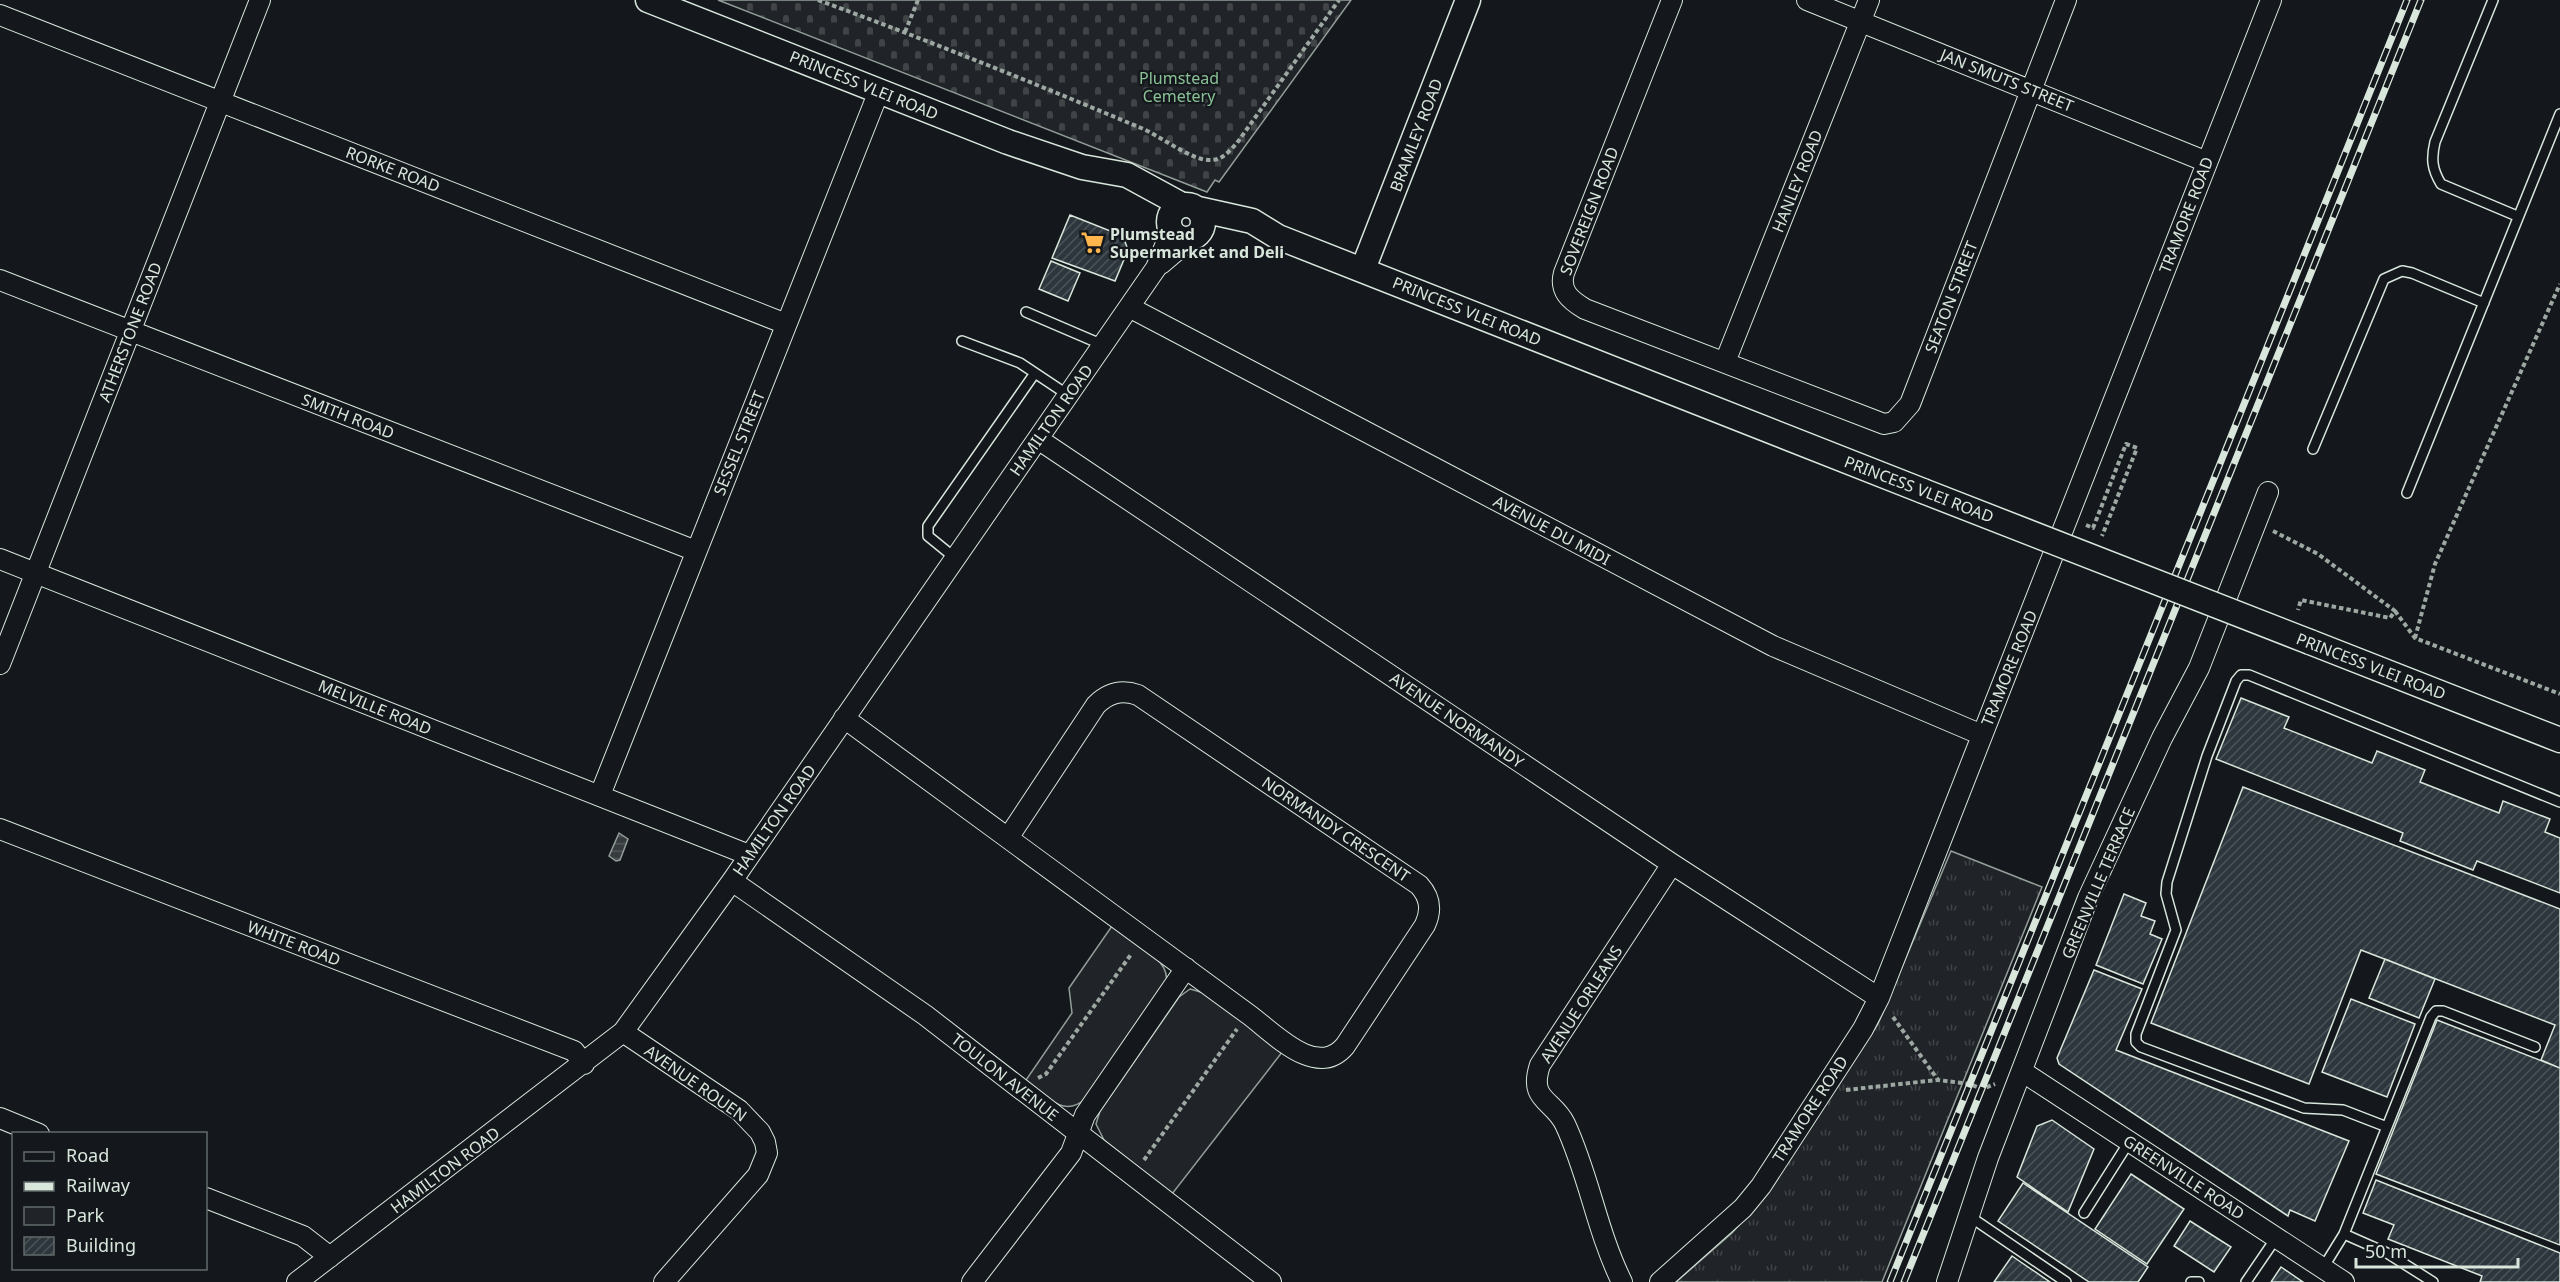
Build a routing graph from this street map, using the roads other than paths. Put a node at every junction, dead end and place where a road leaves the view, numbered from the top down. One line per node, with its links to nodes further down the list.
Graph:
1 (260, 0): 14 (street, ATHERSTONE ROAD)
2 (648, 0): 13 (street, PRINCESS VLEI ROAD)
3 (1468, 0): 19 (street, BRAMLEY ROAD)
4 (1672, 0): 28 (street, SOVEREIGN ROAD)
5 (1807, 0): 11 (street, JAN SMUTS STREET)
6 (1869, 0): 11 (street, HANLEY ROAD)
7 (2066, 0): 12 (street, SEATON STREET)
8 (2271, 0): 16 (street, TRAMORE ROAD)
9 (2493, 0): 17 (lane)
10 (0, 15): 14 (street, RORKE ROAD)
11 (1861, 20): 12 (street, JAN SMUTS STREET); 28 (street, HANLEY ROAD)
12 (2031, 90): 16 (street, JAN SMUTS STREET); 28 (street, SEATON STREET)
13 (879, 91): 18 (street, PRINCESS VLEI ROAD); 24 (street, SESSEL STREET)
14 (220, 101): 24 (street, RORKE ROAD); 25 (street, ATHERSTONE ROAD)
15 (2560, 114): 17 (lane)
16 (2207, 162): 41 (street, TRAMORE ROAD)
17 (2517, 216): 21 (lane)
18 (1185, 224): 19 (street, PRINCESS VLEI ROAD); 22 (street, HAMILTON ROAD)
19 (1363, 269): 42 (street, PRINCESS VLEI ROAD, bridge)
20 (0, 280): 25 (street, SMITH ROAD)
21 (2484, 303): 32 (lane); 34 (lane)
22 (1129, 307): 27 (street, HAMILTON ROAD); 41 (street, AVENUE DU MIDI)
23 (1026, 312): 27 (lane)
24 (786, 324): 35 (street, SESSEL STREET)
25 (130, 332): 35 (street, SMITH ROAD); 38 (street, ATHERSTONE ROAD)
26 (962, 341): 29 (lane)
27 (1103, 345): 30 (street, HAMILTON ROAD)
28 (1725, 363)
29 (1035, 373): 30 (lane); 36 (lane)
30 (1068, 395): 31 (street, HAMILTON ROAD)
31 (1038, 439): 36 (street, HAMILTON ROAD); 48 (street, AVENUE NORMANDY)
32 (2313, 449)
33 (2268, 492): 55 (street, GREENVILLE TERRACE)
34 (2407, 493)
35 (696, 551): 43 (street, SESSEL STREET)
36 (955, 558): 40 (street, HAMILTON ROAD)
37 (0, 559): 38 (street, MELVILLE ROAD)
38 (36, 573): 39 (street, ATHERSTONE ROAD); 43 (street, MELVILLE ROAD)
39 (0, 664)
40 (844, 718): 46 (street, NORMANDY CRESCENT); 47 (street, HAMILTON ROAD)
41 (1982, 735): 51 (street, TRAMORE ROAD)
42 (2560, 740)
43 (600, 795): 47 (street, MELVILLE ROAD)
44 (2560, 802): 57 (lane)
45 (0, 829): 54 (street, WHITE ROAD)
46 (1008, 838): 50 (street, NORMANDY CRESCENT); 50 (street, NORMANDY CRESCENT)
47 (750, 855): 49 (street, HAMILTON ROAD)
48 (1672, 864): 51 (street, AVENUE NORMANDY); 72 (street, AVENUE ORLEANS)
49 (732, 880): 52 (street, HAMILTON ROAD); 59 (street, TOULON AVENUE)
50 (1186, 968): 59 (street)
51 (1879, 998): 73 (street, TRAMORE ROAD)
52 (623, 1032): 54 (street, HAMILTON ROAD); 69 (street, AVENUE ROUEN)
53 (2535, 1047): 57 (lane)
54 (584, 1064): 66 (street, HAMILTON ROAD)
55 (2023, 1072): 60 (street, GREENVILLE ROAD); 63 (street, GREENVILLE TERRACE)
56 (0, 1118): 58 (street)
57 (2387, 1127): 64 (lane)
58 (34, 1132)
59 (1078, 1134): 70 (street); 71 (street, TOULON AVENUE)
60 (2129, 1142): 62 (lane); 65 (street, GREENVILLE ROAD)
61 (207, 1198): 66 (street)
62 (2084, 1213)
63 (1969, 1216): 74 (street, GREENVILLE TERRACE); 75 (lane)
64 (2344, 1234): 67 (lane); 80 (lane)
65 (2276, 1238): 67 (street, GREENVILLE ROAD); 78 (lane)
66 (330, 1257): 68 (street, HAMILTON ROAD)
67 (2323, 1268): 79 (street, GREENVILLE ROAD)
68 (297, 1282)
69 (664, 1282)
70 (972, 1282)
71 (1270, 1282)
72 (1622, 1282)
73 (1660, 1282)
74 (1947, 1282)
75 (2066, 1282)
76 (2191, 1282): 77 (lane)
77 (2199, 1282)
78 (2246, 1282)
79 (2344, 1282)
80 (2433, 1282)

